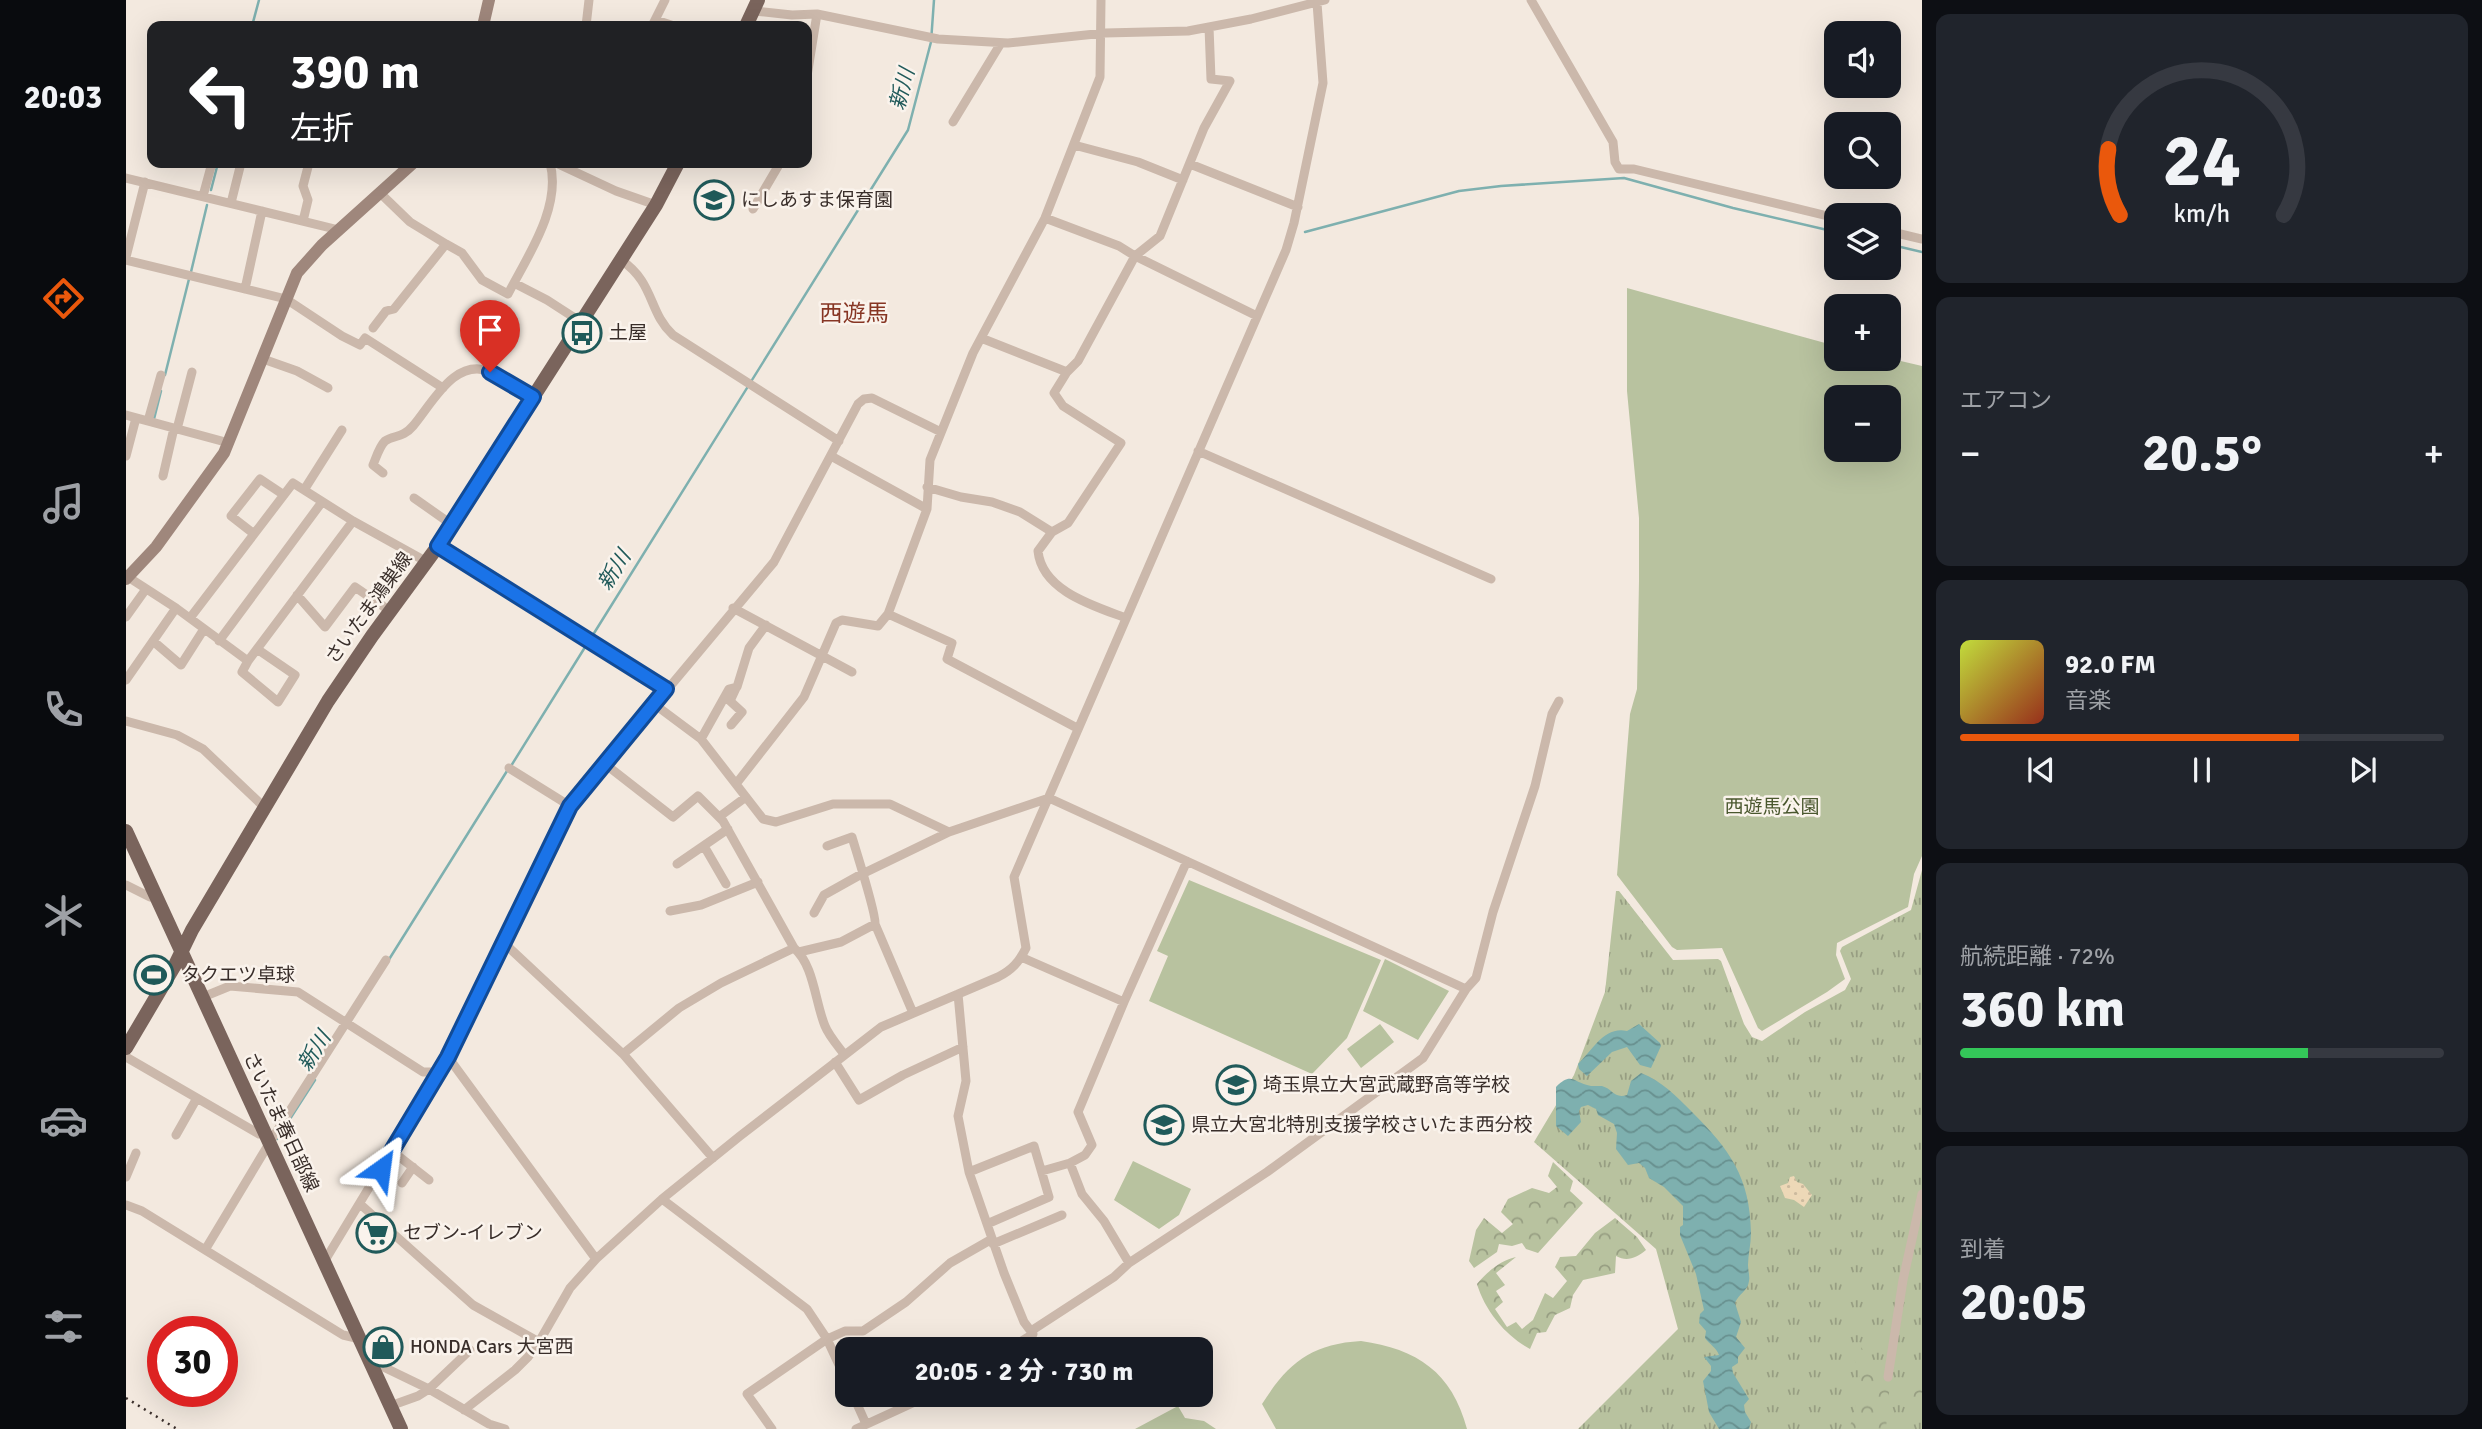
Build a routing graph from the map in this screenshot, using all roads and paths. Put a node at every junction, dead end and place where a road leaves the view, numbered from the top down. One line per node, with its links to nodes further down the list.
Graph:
1 (489, 0): 9 (street)
2 (589, 0): 10 (street)
3 (665, 0): 11 (street)
4 (1101, 0): 13 (street)
5 (1531, 0): 37 (street)
6 (1321, 1): 12 (street); 35 (street)
7 (756, 6): 8 (street)
8 (817, 15): 14 (street); 15 (street)
9 (487, 21)
10 (587, 21)
11 (655, 21)
12 (1209, 27): 13 (street); 18 (street)
13 (1100, 34): 14 (street); 17 (street)
14 (1001, 43): 16 (street)
15 (812, 46)
16 (953, 122)
17 (1074, 145): 28 (street); 38 (street)
18 (1190, 164): 28 (street); 35 (street)
19 (211, 168): 31 (street)
20 (240, 168): 32 (street)
21 (308, 168): 39 (street)
22 (408, 168): 30 (street)
23 (551, 168): 47 (street)
24 (567, 168): 33 (street)
25 (675, 168): 33 (main road, さいたま鴻巣線)
26 (777, 168): 34 (street)
27 (126, 177): 29 (street)
28 (1183, 180): 44 (street)
29 (145, 182): 31 (street); 45 (street)
30 (380, 193): 40 (street); 43 (street)
31 (203, 196): 32 (street)
32 (231, 203): 36 (street)
33 (656, 205): 46 (main road, さいたま鴻巣線)
34 (753, 208)
35 (1298, 208): 50 (street)
36 (262, 211): 39 (street); 48 (street)
37 (1824, 215)
38 (1045, 218): 44 (street); 53 (street)
39 (303, 221): 40 (street)
40 (339, 230): 49 (street)
41 (1901, 234): 42 (street)
42 (1922, 239)
43 (446, 244): 47 (street); 52 (street)
44 (1135, 256): 50 (street); 56 (street)
45 (126, 258): 48 (street)
46 (621, 260): 51 (main road, さいたま鴻巣線); 66 (street)
47 (514, 283): 51 (street)
48 (245, 289): 49 (street)
49 (286, 299): 54 (street); 59 (street)
50 (1257, 316): 68 (street)
51 (581, 322): 60 (main road, さいたま鴻巣線)
52 (373, 328)
53 (981, 338): 56 (street); 65 (street)
54 (262, 359): 58 (street); 67 (street)
55 (192, 372): 63 (street)
56 (1067, 372): 81 (street)
57 (161, 375): 62 (street)
58 (328, 388)
59 (443, 388): 60 (street); 71 (street)
60 (533, 397): 80 (main road, さいたま鴻巣線)
61 (131, 417): 62 (street); 69 (street)
62 (148, 421): 63 (street)
63 (176, 428): 67 (street); 72 (street)
64 (342, 430): 74 (street)
65 (941, 432): 66 (street); 73 (street)
66 (838, 441): 70 (street)
67 (229, 443): 85 (street)
68 (1198, 451): 86 (street); 95 (street)
69 (126, 456)
70 (831, 456): 78 (street); 90 (street)
71 (383, 473)
72 (163, 476)
73 (928, 487): 78 (street); 81 (street)
74 (304, 490): 75 (street); 77 (street)
75 (284, 495): 82 (street); 82 (street)
76 (414, 498): 80 (street)
77 (322, 502): 79 (street); 98 (street)
78 (927, 509): 92 (street)
79 (353, 521): 84 (street); 88 (street)
80 (451, 524): 83 (main road, さいたま鴻巣線)
81 (1052, 533): 95 (street)
82 (254, 534): 94 (street)
83 (438, 546): 84 (main road, さいたま鴻巣線); 106 (street)
84 (426, 562): 91 (main road, さいたま鴻巣線)
85 (128, 575): 87 (street)
86 (1491, 579)
87 (146, 589): 89 (street); 93 (street)
88 (297, 595): 91 (street); 100 (street)
89 (176, 608): 94 (street); 99 (street)
90 (733, 608): 96 (street); 106 (street)
91 (390, 611): 119 (main road, さいたま鴻巣線)
92 (888, 614): 101 (street); 111 (street)
93 (126, 617)
94 (190, 618): 97 (street)
95 (1126, 618): 111 (street)
96 (766, 625): 101 (street); 105 (street)
97 (204, 629): 98 (street); 99 (street)
98 (219, 640): 102 (street)
99 (153, 641): 104 (street)
100 (257, 649): 102 (street); 102 (street)
101 (822, 656): 103 (street); 115 (street)
102 (248, 661)
103 (852, 672)
104 (126, 680)
105 (737, 687): 110 (street); 112 (street)
106 (666, 689): 108 (street)
107 (1559, 701): 141 (street)
108 (654, 704): 112 (street); 113 (street)
109 (126, 721): 119 (street)
110 (732, 725)
111 (1077, 728): 117 (street)
112 (701, 739): 115 (street)
113 (606, 764): 118 (street); 120 (street)
114 (509, 768): 118 (street)
115 (736, 784): 116 (street)
116 (746, 797): 120 (street); 123 (street)
117 (1048, 799): 123 (street); 126 (street); 139 (street)
118 (570, 806): 136 (street)
119 (264, 807): 137 (main road, さいたま鴻巣線)
120 (719, 817): 121 (street)
121 (728, 829): 124 (street); 129 (street)
122 (126, 831): 132 (main road, さいたま春日部線)
123 (949, 832): 128 (street)
124 (704, 846): 127 (street); 130 (street)
125 (827, 846): 128 (street)
126 (1187, 861): 141 (street); 144 (street)
127 (677, 864)
128 (862, 874): 134 (street); 135 (street)
129 (758, 881): 133 (street); 138 (street)
130 (726, 884)
131 (126, 885): 132 (street)
132 (158, 898): 137 (main road, さいたま春日部線)
133 (670, 911)
134 (814, 914)
135 (875, 924): 138 (street); 145 (street)
136 (504, 943): 149 (street); 152 (street)
137 (183, 950): 143 (main road, さいたま春日部線); 148 (main road, さいたま鴻巣線)
138 (797, 950): 149 (street); 150 (street)
139 (1021, 957): 142 (street); 144 (street)
140 (386, 960): 146 (street)
141 (1466, 989): 178 (street)
142 (958, 994): 145 (street); 147 (street)
143 (203, 997): 146 (street); 157 (main road, さいたま春日部線)
144 (1124, 1002): 161 (street)
145 (913, 1013): 150 (street)
146 (346, 1023): 154 (street); 157 (street)
147 (963, 1047): 153 (street); 164 (street)
148 (126, 1048)
149 (622, 1054): 160 (street)
150 (844, 1054): 153 (street)
151 (126, 1057): 155 (street)
152 (448, 1057): 154 (street); 176 (street)
153 (835, 1062): 160 (street)
154 (440, 1072): 158 (street)
155 (197, 1098): 156 (street); 157 (street)
156 (176, 1135)
157 (268, 1138): 175 (street); 177 (main road, さいたま春日部線)
158 (392, 1151): 162 (street); 170 (street)
159 (136, 1153): 165 (street)
160 (713, 1158): 169 (street)
161 (1070, 1163): 163 (street); 178 (street)
162 (413, 1167): 166 (street); 167 (street)
163 (1042, 1171): 164 (street); 173 (street)
164 (970, 1172): 173 (street)
165 (126, 1177)
166 (429, 1180)
167 (402, 1183)
168 (1922, 1194): 187 (street)
169 (662, 1199): 176 (street); 180 (street)
170 (360, 1204): 177 (street); 183 (street)
171 (126, 1205): 175 (street)
172 (1062, 1215): 174 (street)
173 (987, 1224): 174 (street)
174 (992, 1241): 179 (street); 180 (street)
175 (205, 1250): 182 (street)
176 (596, 1259): 183 (street)
177 (324, 1262): 182 (main road, さいたま春日部線)
178 (1129, 1262): 179 (street)
179 (1031, 1331): 181 (street)
180 (826, 1337): 185 (street); 189 (street); 197 (street)
181 (1028, 1337)
182 (360, 1339): 186 (main road, さいたま春日部線)
183 (539, 1342): 193 (street)
184 (470, 1350): 188 (street)
185 (835, 1356)
186 (369, 1360): 188 (street); 190 (main road, さいたま春日部線)
187 (1888, 1377)
188 (429, 1389): 190 (street); 193 (street)
189 (744, 1391)
190 (390, 1406): 195 (main road, さいたま春日部線)
191 (858, 1407): 194 (street)
192 (906, 1407): 194 (street)
193 (464, 1410): 196 (street)
194 (866, 1424): 198 (street)
195 (401, 1429)
196 (505, 1429)
197 (772, 1429)
198 (856, 1429)

